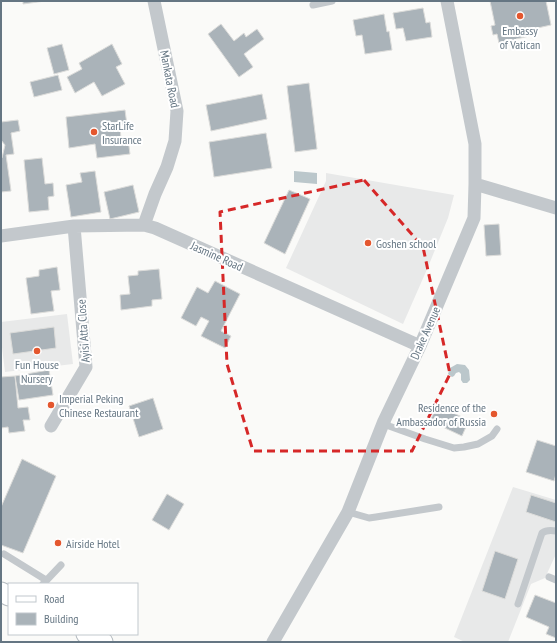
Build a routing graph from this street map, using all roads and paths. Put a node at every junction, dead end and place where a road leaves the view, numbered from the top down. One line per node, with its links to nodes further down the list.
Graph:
1 (154, 1): 7 (street, Mankata Road)
2 (332, 1): 4 (lane)
3 (447, 1): 5 (street, Drake Avenue)
4 (313, 5)
5 (475, 184): 6 (street); 10 (street, Drake Avenue)
6 (556, 208)
7 (144, 225): 8 (street, Jasmine Road); 10 (street, Jasmine Road)
8 (74, 226): 9 (street, Jasmine Road); 12 (street, Ayisi Atta Close)
9 (1, 236)
10 (420, 346): 11 (street, Drake Avenue)
11 (384, 421): 13 (lane); 15 (street, Drake Avenue)
12 (51, 426)
13 (497, 429)
14 (440, 507): 15 (lane)
15 (348, 512): 25 (street, Drake Avenue)
16 (556, 531): 22 (lane)
17 (4, 554): 21 (lane)
18 (61, 564): 21 (lane)
19 (549, 577): 20 (lane)
20 (556, 580)
21 (44, 582)
22 (518, 604)
23 (88, 635): 24 (street)
24 (103, 642)
25 (273, 642)

